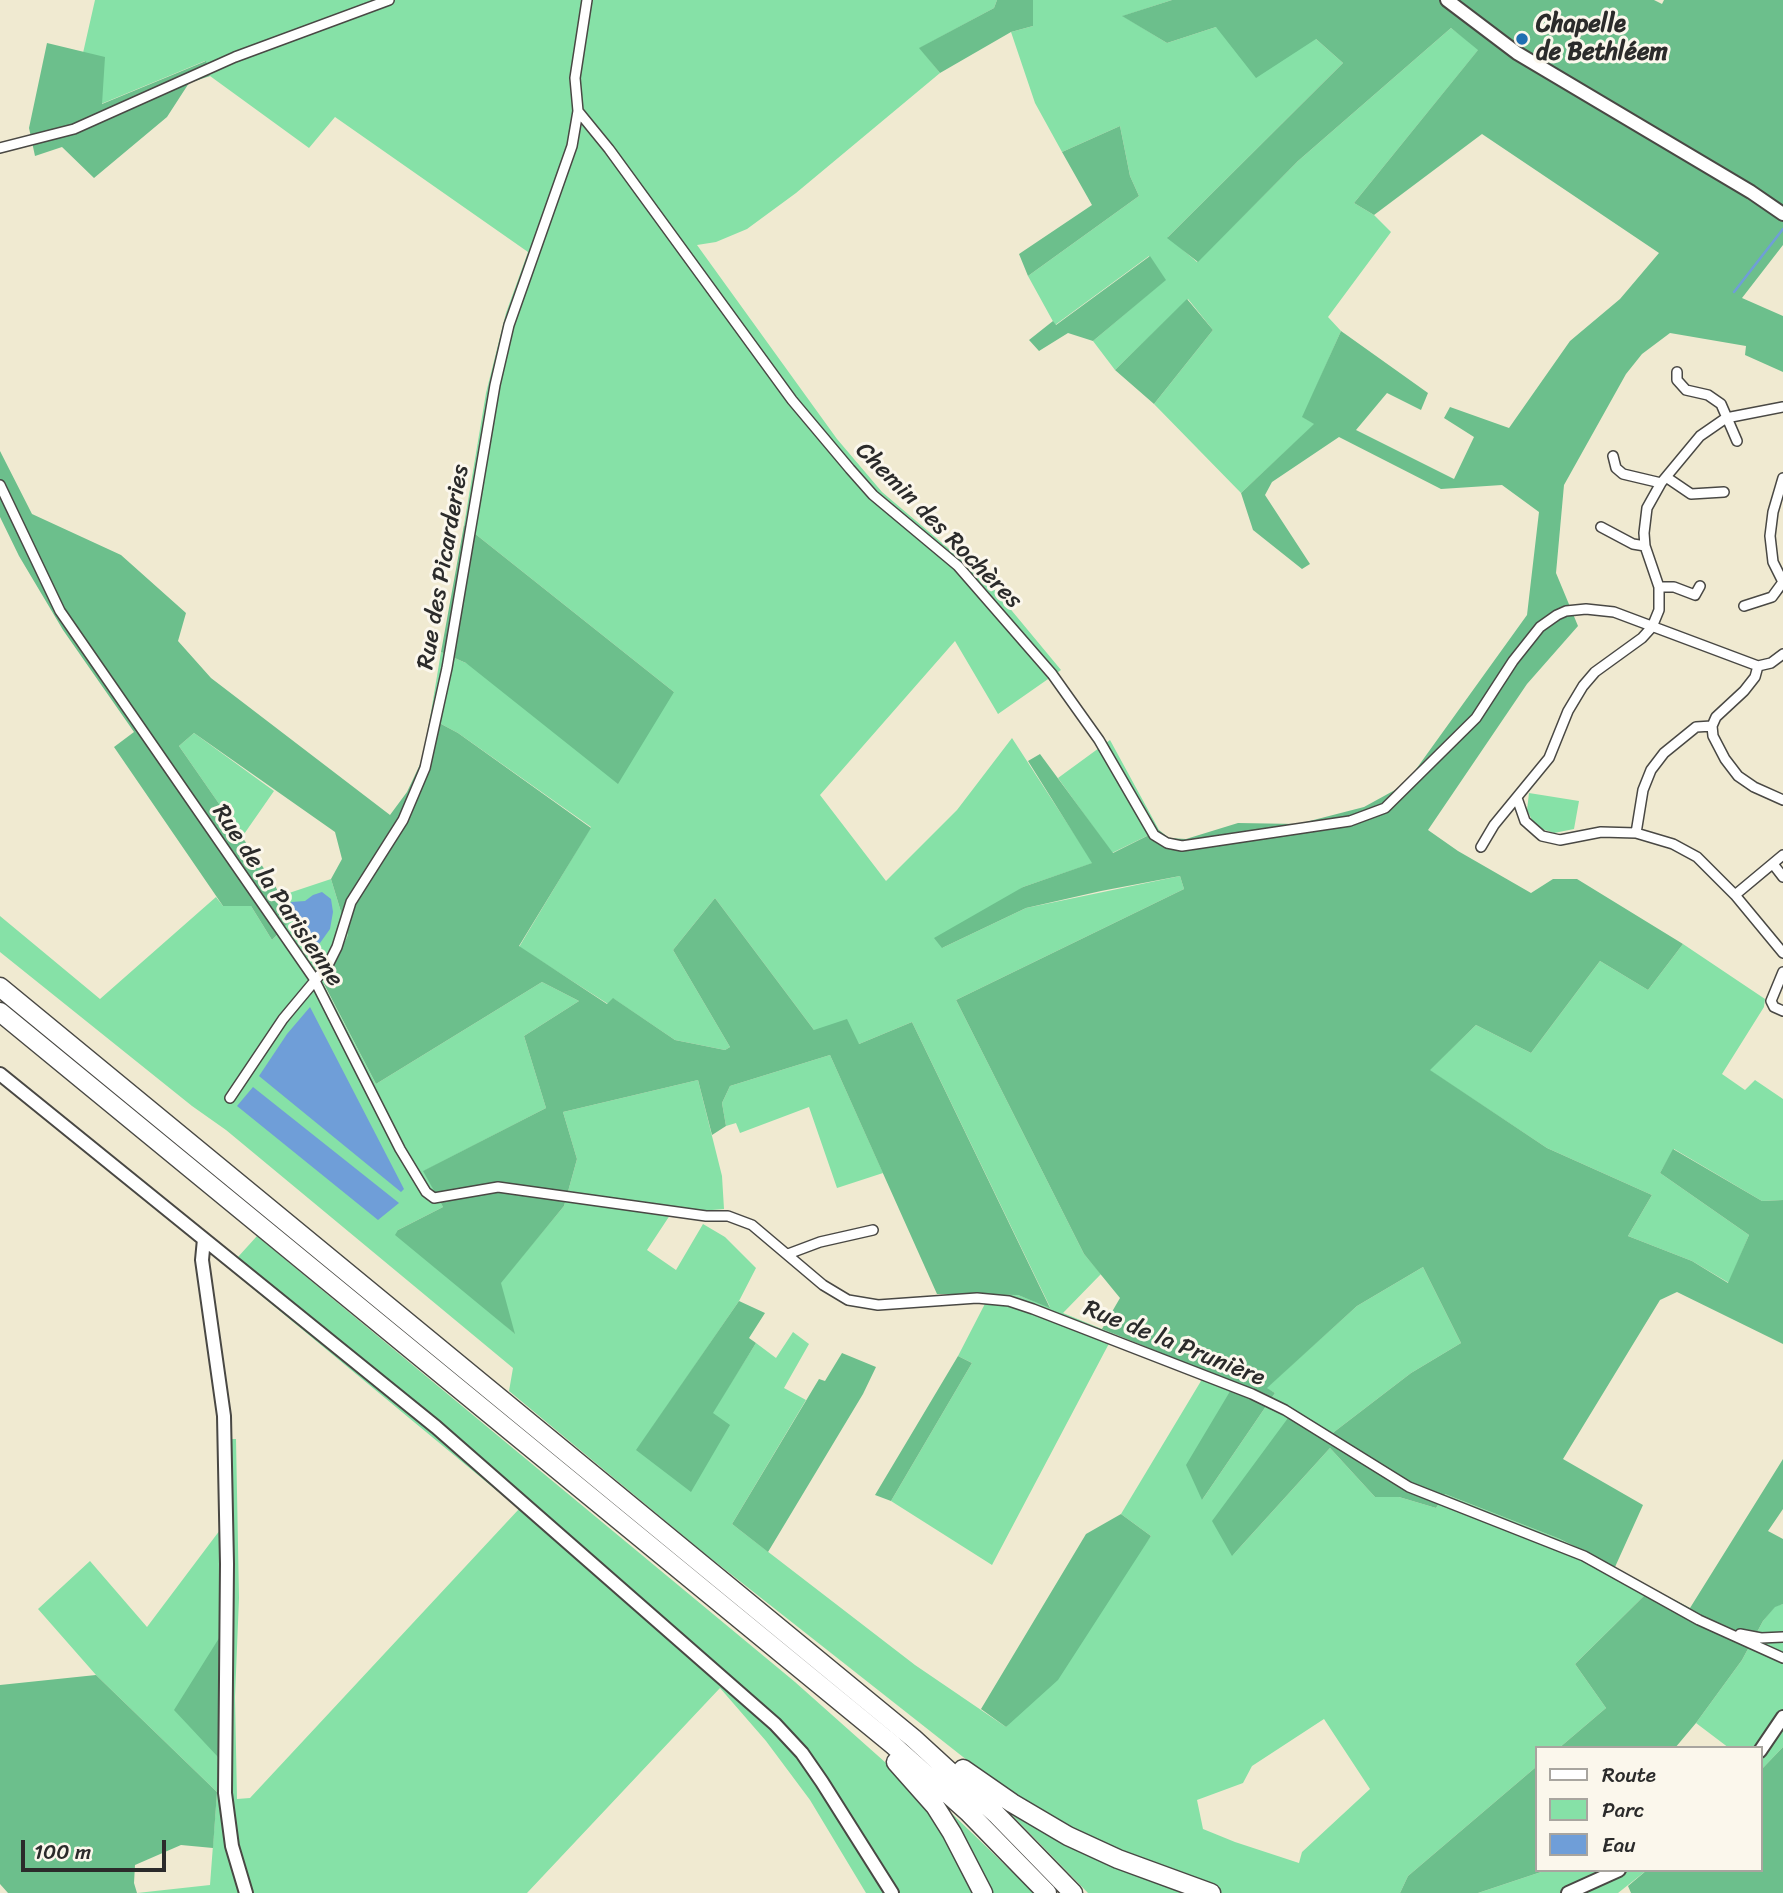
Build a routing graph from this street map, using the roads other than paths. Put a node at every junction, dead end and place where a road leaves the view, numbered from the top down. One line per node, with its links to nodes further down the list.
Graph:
1 (389, 0): 5 (street)
2 (587, 0): 4 (street, Rue des Picarderies)
3 (1447, 0): 6 (main road)
4 (578, 111): 24 (street, Chemin des Rochères); 38 (street, Rue des Picarderies)
5 (0, 148)
6 (1783, 214)
7 (1677, 372): 9 (street)
8 (1783, 407): 9 (street)
9 (1726, 418): 10 (street); 12 (street)
10 (1737, 441)
11 (1613, 456): 12 (street)
12 (1663, 480): 15 (street); 19 (street)
13 (1782, 482): 16 (street)
14 (0, 485): 38 (street, Rue de la Parisienne)
15 (1724, 492)
16 (1771, 526): 18 (street); 20 (street)
17 (1601, 527): 19 (street)
18 (1783, 531)
19 (1645, 546): 22 (street)
20 (1783, 582): 23 (street)
21 (1700, 586): 22 (street)
22 (1659, 587): 24 (street)
23 (1744, 606)
24 (1652, 627): 26 (street, Chemin des Rochères); 28 (street)
25 (1783, 654): 26 (street)
26 (1758, 666): 27 (street)
27 (1712, 726): 29 (street); 30 (street)
28 (1517, 798): 30 (street); 31 (street)
29 (1783, 800)
30 (1636, 833): 35 (street)
31 (1481, 847)
32 (1783, 855): 33 (street)
33 (1773, 864): 34 (street); 35 (street)
34 (1783, 877)
35 (1735, 895): 36 (street)
36 (1783, 953)
37 (1783, 972): 40 (street)
38 (315, 982): 43 (street, Rue des Picarderies); 44 (street, Rue de la Parisienne)
39 (0, 987): 55 (highway)
40 (1783, 1011)
41 (0, 1012): 53 (highway)
42 (0, 1073): 46 (main road)
43 (230, 1098)
44 (589, 1199): 48 (street, Rue de la Prunière)
45 (873, 1230): 48 (street)
46 (204, 1239): 47 (main road); 49 (main road)
47 (218, 1251): 49 (main road); 59 (main road)
48 (788, 1254): 50 (street, Rue de la Prunière)
49 (208, 1292): 58 (main road)
50 (1723, 1631): 51 (street, Rue de la Prunière); 52 (street, Rue de la Prunière)
51 (1783, 1637)
52 (1783, 1658)
53 (843, 1704): 60 (highway); 61 (highway)
54 (1782, 1716): 56 (main road)
55 (913, 1738): 62 (highway); 63 (highway)
56 (1762, 1748)
57 (1615, 1872): 64 (main road)
58 (246, 1893)
59 (892, 1893)
60 (983, 1893)
61 (1047, 1893)
62 (1073, 1893)
63 (1211, 1893)
64 (1569, 1893)

